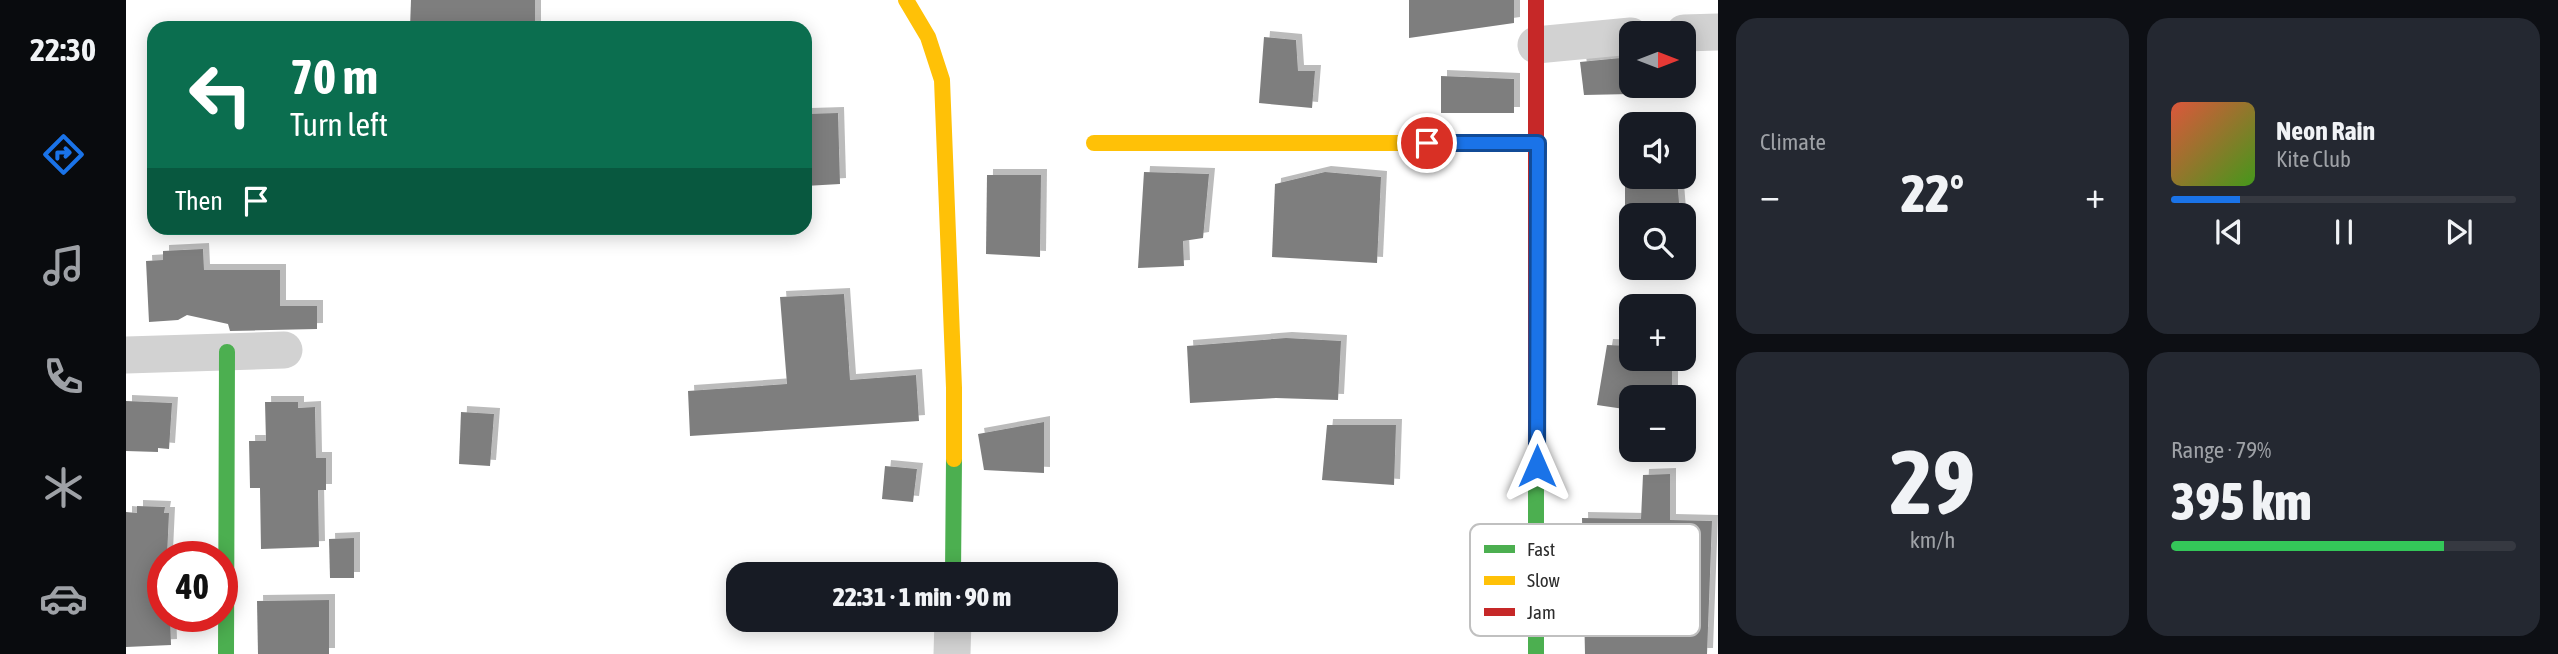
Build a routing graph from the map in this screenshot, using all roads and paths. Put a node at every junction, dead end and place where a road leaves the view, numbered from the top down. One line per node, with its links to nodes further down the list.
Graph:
1 (906, 0): 13 (street)
2 (1536, 0): 6 (street)
3 (1718, 32): 4 (street)
4 (1696, 33)
5 (1619, 37): 6 (street)
6 (1536, 45): 8 (street)
7 (1094, 143): 8 (street)
8 (1538, 143): 12 (street)
9 (284, 351): 10 (street)
10 (227, 352): 11 (street); 16 (street)
11 (126, 355)
12 (1537, 524)
13 (953, 562)
14 (953, 632): 17 (street)
15 (1536, 636): 18 (street)
16 (226, 654)
17 (952, 654)
18 (1536, 654)

